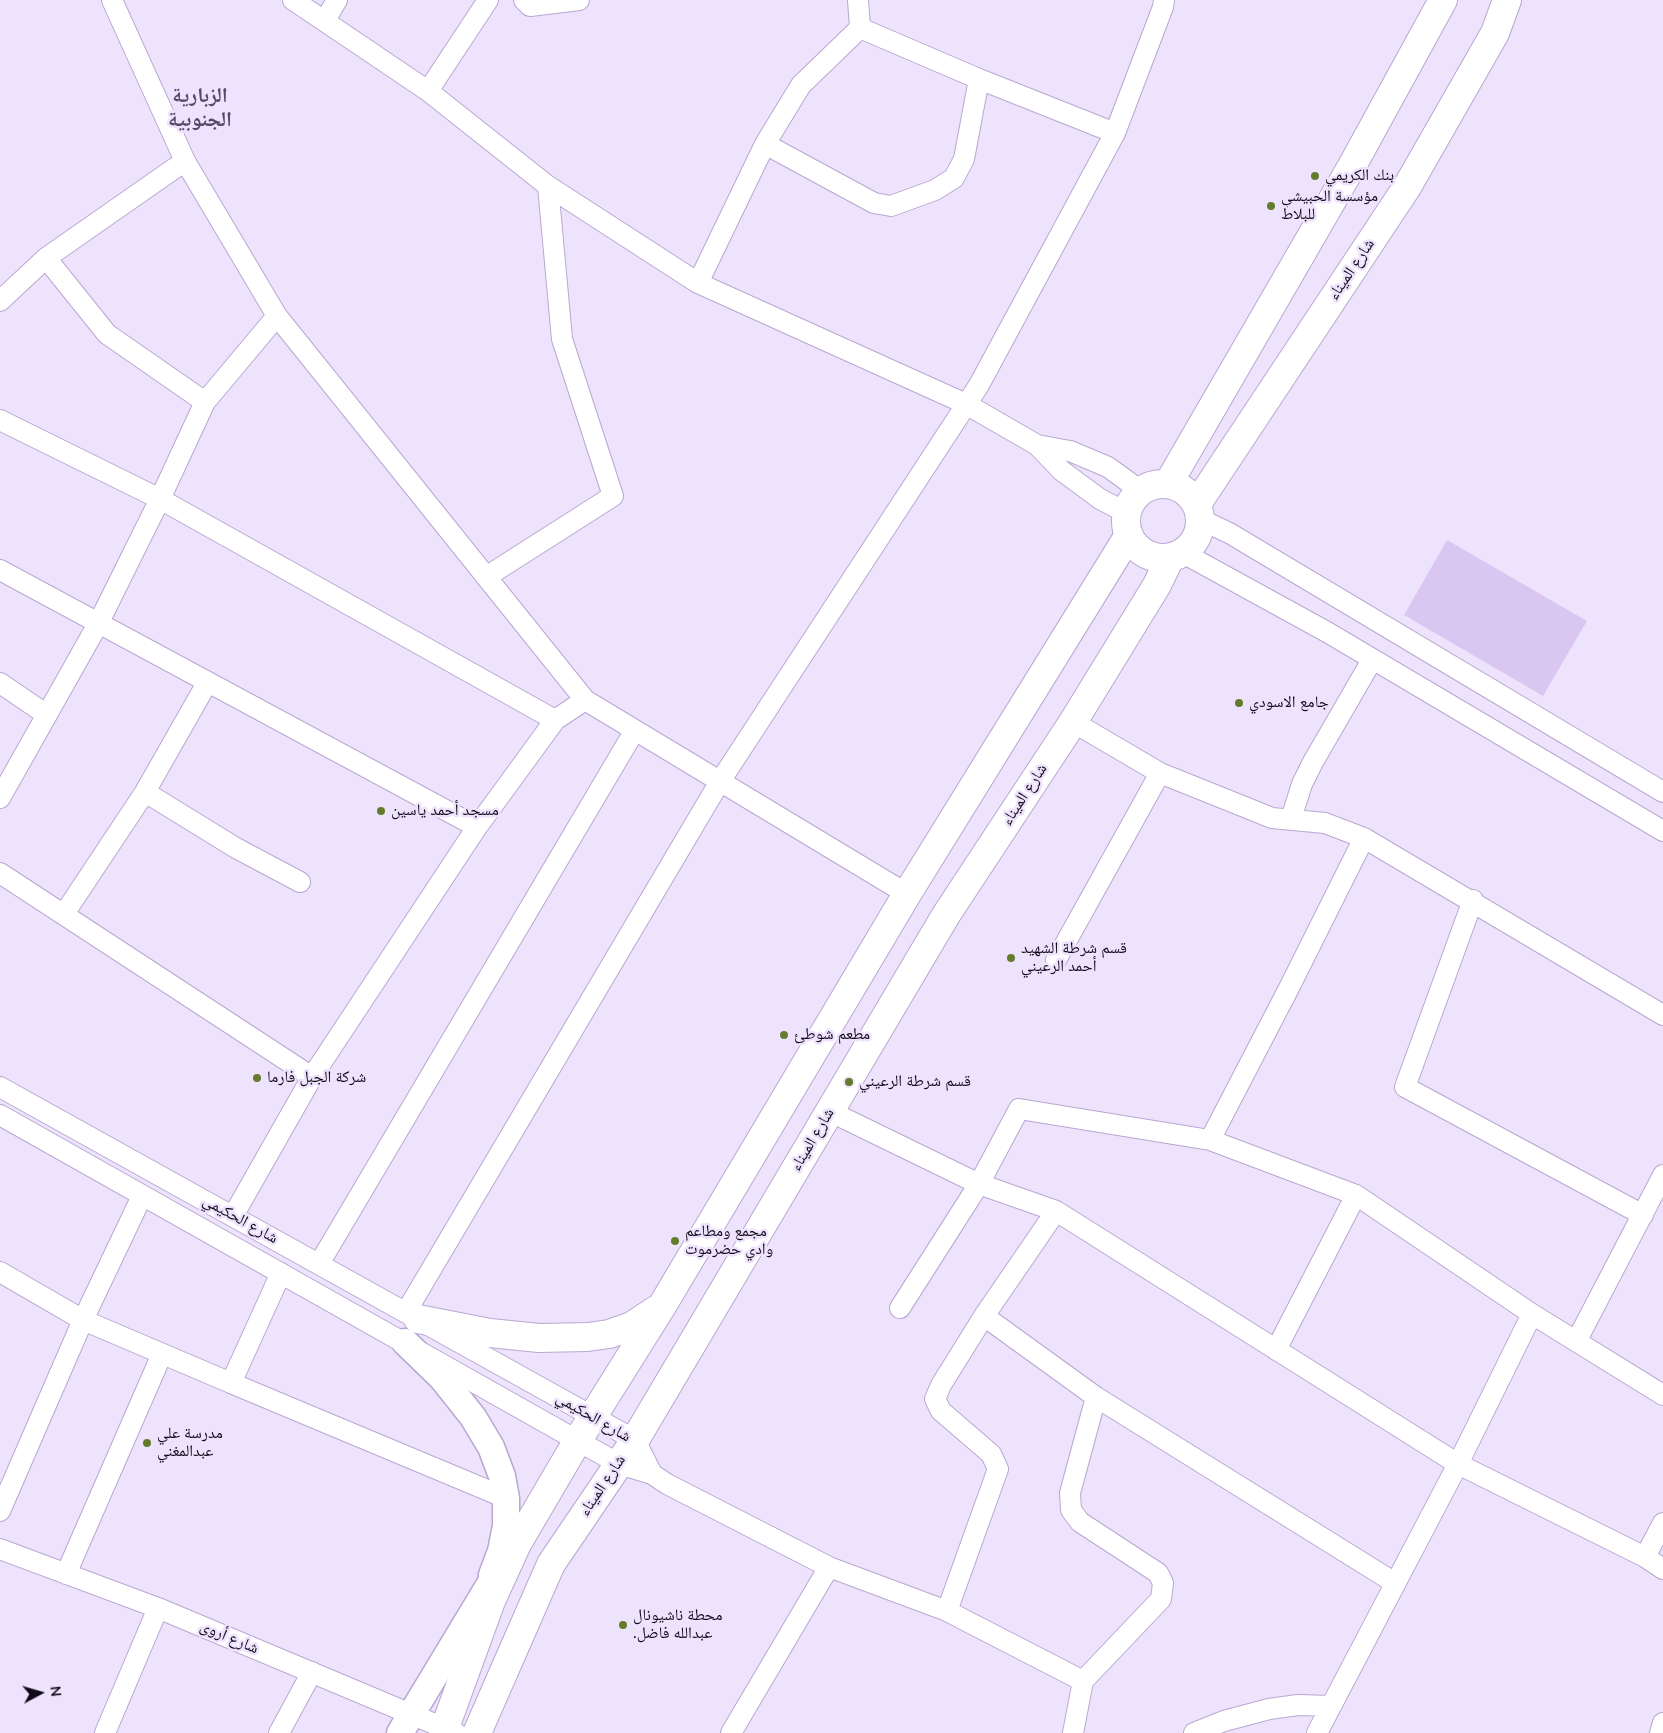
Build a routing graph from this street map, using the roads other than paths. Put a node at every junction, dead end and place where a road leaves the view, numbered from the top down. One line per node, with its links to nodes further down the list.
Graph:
1 (112, 0): 17 (street)
2 (293, 0): 11 (street)
3 (337, 0): 11 (street)
4 (488, 0): 14 (street)
5 (524, 0): 6 (street)
6 (579, 0)
7 (858, 0): 12 (street)
8 (1164, 0): 15 (street)
9 (1443, 0): 27 (highway)
10 (1507, 0): 30 (highway, شارع الميناء)
11 (325, 20): 14 (street)
12 (860, 28): 13 (street); 16 (street)
13 (979, 79): 15 (street); 16 (street)
14 (428, 91): 18 (street)
15 (1115, 133): 24 (street)
16 (766, 144): 20 (street)
17 (184, 161): 19 (street); 22 (street)
18 (548, 186): 20 (street); 34 (street)
19 (46, 258): 21 (street); 23 (street)
20 (698, 283): 24 (street)
21 (0, 301)
22 (277, 316): 23 (street); 34 (street)
23 (204, 402): 29 (street)
24 (966, 404): 26 (street); 45 (street)
25 (0, 420): 29 (street)
26 (1037, 445): 28 (street); 31 (street)
27 (1168, 484): 28 (highway); 30 (highway)
28 (1141, 490): 31 (highway)
29 (160, 499): 35 (street); 41 (street)
30 (1199, 512): 32 (highway); 47 (street)
31 (1128, 524): 32 (highway); 55 (highway)
32 (1177, 555): 36 (street); 42 (highway, شارع الميناء)
33 (0, 570): 35 (street)
34 (486, 577): 39 (street)
35 (98, 624): 38 (street); 40 (street)
36 (1372, 660): 49 (street); 51 (street)
37 (0, 683): 40 (street)
38 (208, 683): 46 (street); 50 (street)
39 (585, 700): 41 (street); 43 (street)
40 (47, 715): 48 (street)
41 (555, 720): 50 (street)
42 (1073, 722): 44 (street); 62 (highway, شارع الميناء)
43 (636, 730): 45 (street); 72 (street)
44 (1160, 773): 49 (street); 58 (street)
45 (719, 783): 55 (street); 78 (street)
46 (145, 792): 54 (street); 57 (street)
47 (1663, 792)
48 (0, 798)
49 (1291, 819): 52 (street)
50 (477, 827): 60 (street)
51 (1663, 832)
52 (1364, 838): 56 (street); 64 (street)
53 (0, 873): 57 (street)
54 (300, 882)
55 (907, 894): 75 (highway)
56 (1473, 900): 59 (street); 70 (street)
57 (64, 914): 60 (street)
58 (1056, 960)
59 (1663, 1015)
60 (312, 1077): 71 (street)
61 (0, 1087): 71 (street, شارع الحكيمي)
62 (830, 1111): 66 (street); 90 (highway, شارع الميناء)
63 (0, 1116): 68 (street, شارع الحكيمي)
64 (1210, 1140): 66 (street); 67 (street)
65 (1663, 1175): 70 (street)
66 (979, 1184): 69 (street); 76 (street)
67 (1356, 1195): 77 (street); 83 (street)
68 (142, 1196): 74 (street, شارع الحكيمي); 80 (street)
69 (1056, 1211): 79 (street); 83 (street)
70 (1643, 1215): 81 (street)
71 (233, 1216): 72 (street, شارع الحكيمي)
72 (319, 1264): 78 (street, شارع الحكيمي)
73 (0, 1272): 80 (street)
74 (282, 1273): 82 (street, شارع الحكيمي); 85 (street)
75 (662, 1306): 78 (highway); 88 (highway)
76 (900, 1308)
77 (1532, 1314): 81 (street); 92 (street)
78 (412, 1315): 88 (street, شارع الحكيمي)
79 (984, 1316): 87 (street); 106 (street)
80 (83, 1320): 84 (street); 95 (street)
81 (1577, 1340): 86 (street)
82 (405, 1342): 89 (street, شارع الحكيمي); 94 (main road)
83 (1276, 1350): 92 (street)
84 (162, 1354): 85 (street); 102 (street)
85 (231, 1383): 94 (street)
86 (1663, 1395)
87 (1096, 1396): 103 (street); 108 (street)
88 (592, 1416): 89 (highway); 90 (street, شارع الحكيمي)
89 (578, 1440): 91 (street, شارع الحكيمي); 97 (highway)
90 (635, 1440): 91 (highway, شارع الميناء); 93 (street, شارع الحكيمي)
91 (619, 1464): 93 (street, شارع الحكيمي); 115 (highway, شارع الميناء)
92 (1458, 1464): 99 (street); 103 (street)
93 (652, 1474): 100 (street)
94 (506, 1498): 104 (main road)
95 (0, 1512)
96 (1663, 1524): 99 (street)
97 (517, 1544): 104 (main road); 112 (highway)
98 (0, 1549): 102 (street, شارع أروى)
99 (1645, 1557): 101 (street)
100 (829, 1567): 106 (street); 116 (street)
101 (1663, 1569)
102 (66, 1574): 105 (street, شارع أروى)
103 (1395, 1583): 109 (street)
104 (486, 1590): 111 (main road)
105 (158, 1608): 107 (street, شارع أروى); 113 (street)
106 (947, 1611): 108 (street)
107 (312, 1672): 111 (street, شارع أروى); 114 (street)
108 (1083, 1681): 117 (street)
109 (1331, 1706): 118 (street); 119 (street)
110 (1663, 1723): 120 (street)
111 (406, 1724): 112 (street, شارع أروى)
112 (448, 1732)
113 (105, 1733)
114 (278, 1733)
115 (477, 1733)
116 (731, 1733)
117 (1074, 1733)
118 (1194, 1733)
119 (1316, 1733)
120 (1660, 1733)

